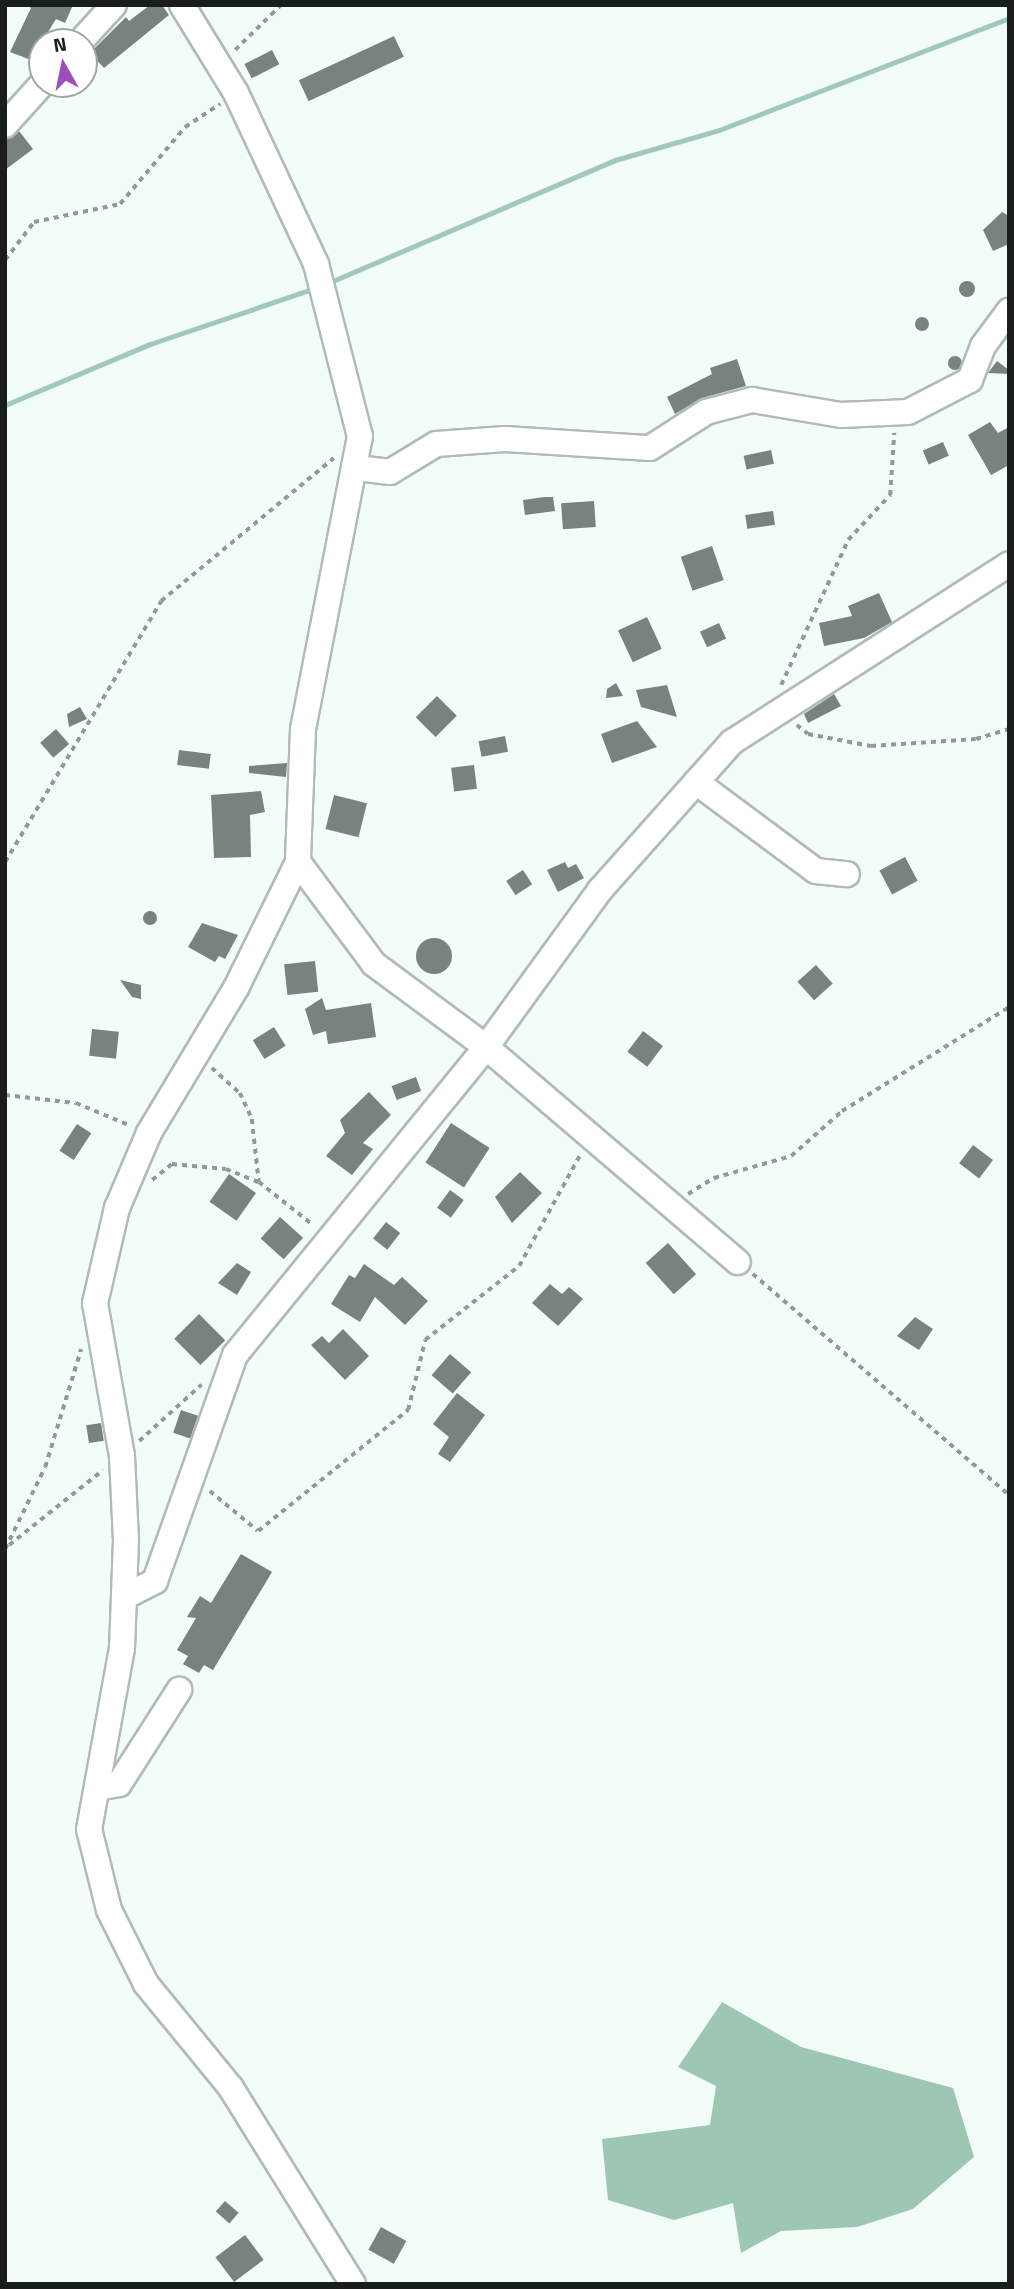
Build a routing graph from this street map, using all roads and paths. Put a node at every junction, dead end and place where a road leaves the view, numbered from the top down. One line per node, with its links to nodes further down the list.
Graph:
1 (114, 5): 4 (street)
2 (182, 5): 5 (street)
3 (281, 5): 5 (path)
4 (93, 28)
5 (217, 65): 6 (street)
6 (236, 93): 9 (path); 12 (street)
7 (29, 98): 8 (street)
8 (5, 125)
9 (5, 260)
10 (1009, 311): 11 (street)
11 (897, 410): 13 (street); 15 (path)
12 (360, 436): 13 (street); 18 (path)
13 (357, 468): 19 (street)
14 (1009, 564): 15 (street)
15 (779, 712): 16 (path); 17 (street)
16 (1009, 729)
17 (696, 782): 20 (street); 22 (street)
18 (5, 862)
19 (299, 862): 22 (street); 23 (street)
20 (848, 874)
21 (1009, 1007): 28 (path)
22 (486, 1047): 26 (street); 30 (street)
23 (197, 1054): 25 (street); 27 (path)
24 (5, 1095): 25 (path)
25 (149, 1133): 29 (street)
26 (589, 1138): 28 (street); 33 (path)
27 (259, 1182): 29 (path); 30 (path)
28 (667, 1206): 31 (street)
29 (117, 1208): 36 (street)
30 (331, 1239): 33 (street)
31 (738, 1262): 34 (path)
32 (83, 1341): 35 (path)
33 (194, 1469): 36 (street)
34 (1009, 1495)
35 (5, 1549)
36 (124, 1597): 38 (street)
37 (179, 1690): 38 (street)
38 (97, 1788): 39 (street)
39 (353, 2284)

